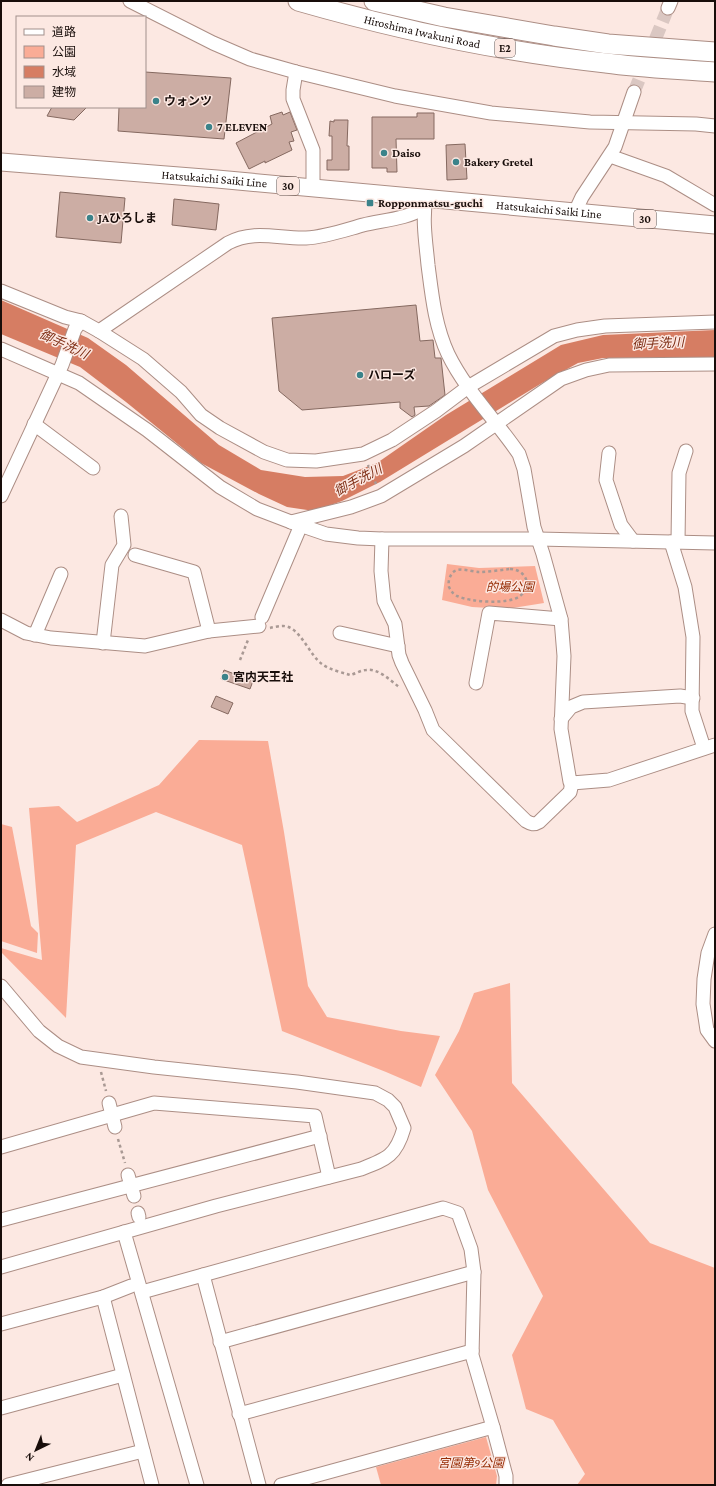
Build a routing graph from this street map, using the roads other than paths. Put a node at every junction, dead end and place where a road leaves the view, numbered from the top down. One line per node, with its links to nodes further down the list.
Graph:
1 (130, 1): 5 (street)
2 (298, 1): 6 (highway, Hiroshima Iwakuni Road / E2)
3 (374, 1): 4 (highway, Hiroshima Iwakuni Road / E2)
4 (715, 52)
5 (296, 72): 8 (street); 12 (street)
6 (715, 72)
7 (634, 92): 8 (street)
8 (624, 122): 9 (street); 10 (street)
9 (715, 126)
10 (610, 156): 14 (street); 15 (street)
11 (1, 162): 12 (main road, Hatsukaichi Saiki Line / 30)
12 (313, 188): 13 (main road, Hatsukaichi Saiki Line / 30)
13 (425, 203): 15 (main road, Hatsukaichi Saiki Line / 30); 20 (street); 24 (street)
14 (715, 205)
15 (575, 212): 16 (main road, Hatsukaichi Saiki Line / 30)
16 (715, 225)
17 (1, 291): 19 (street)
18 (715, 322): 24 (street)
19 (78, 325): 20 (street); 23 (street)
20 (99, 331): 24 (street)
21 (1, 349): 23 (street)
22 (715, 364): 25 (street)
23 (60, 369): 26 (street); 32 (street)
24 (470, 390): 25 (street)
25 (496, 423): 32 (street); 34 (street)
26 (34, 424): 29 (street); 30 (street)
27 (686, 451): 36 (street)
28 (609, 453): 35 (street)
29 (93, 468)
30 (1, 496)
31 (121, 516): 45 (street)
32 (296, 524): 33 (street); 42 (street)
33 (382, 539): 34 (street); 46 (street)
34 (538, 539): 35 (street); 40 (street)
35 (633, 541): 36 (street)
36 (674, 542): 37 (street); 48 (street)
37 (715, 543)
38 (135, 555): 42 (street)
39 (60, 574): 44 (street)
40 (561, 619): 47 (street); 49 (street)
41 (1, 620): 44 (street)
42 (209, 631): 45 (street)
43 (340, 633): 46 (street)
44 (35, 635): 45 (street)
45 (103, 643)
46 (398, 646): 51 (street)
47 (476, 683)
48 (693, 698): 49 (street); 50 (street)
49 (561, 719): 51 (street)
50 (710, 747): 51 (street)
51 (572, 783)
52 (715, 934): 54 (street)
53 (1, 986): 57 (street)
54 (715, 1041)
55 (320, 1136): 56 (street); 57 (street); 58 (street)
56 (1, 1147)
57 (329, 1177): 59 (street)
58 (1, 1220)
59 (124, 1232): 60 (street); 63 (street)
60 (1, 1267)
61 (474, 1272): 62 (street); 66 (street); 67 (street)
62 (203, 1275): 63 (street); 66 (street)
63 (136, 1289): 64 (street); 75 (street)
64 (103, 1297): 65 (street); 68 (street)
65 (1, 1324)
66 (220, 1342): 70 (street)
67 (472, 1351): 70 (street); 71 (street)
68 (123, 1376): 69 (street); 72 (street)
69 (1, 1408)
70 (239, 1414): 76 (street)
71 (493, 1427): 77 (street); 78 (street)
72 (143, 1451): 73 (street); 74 (street)
73 (8, 1485)
74 (152, 1485)
75 (196, 1485)
76 (259, 1485)
77 (280, 1485)
78 (506, 1485)

